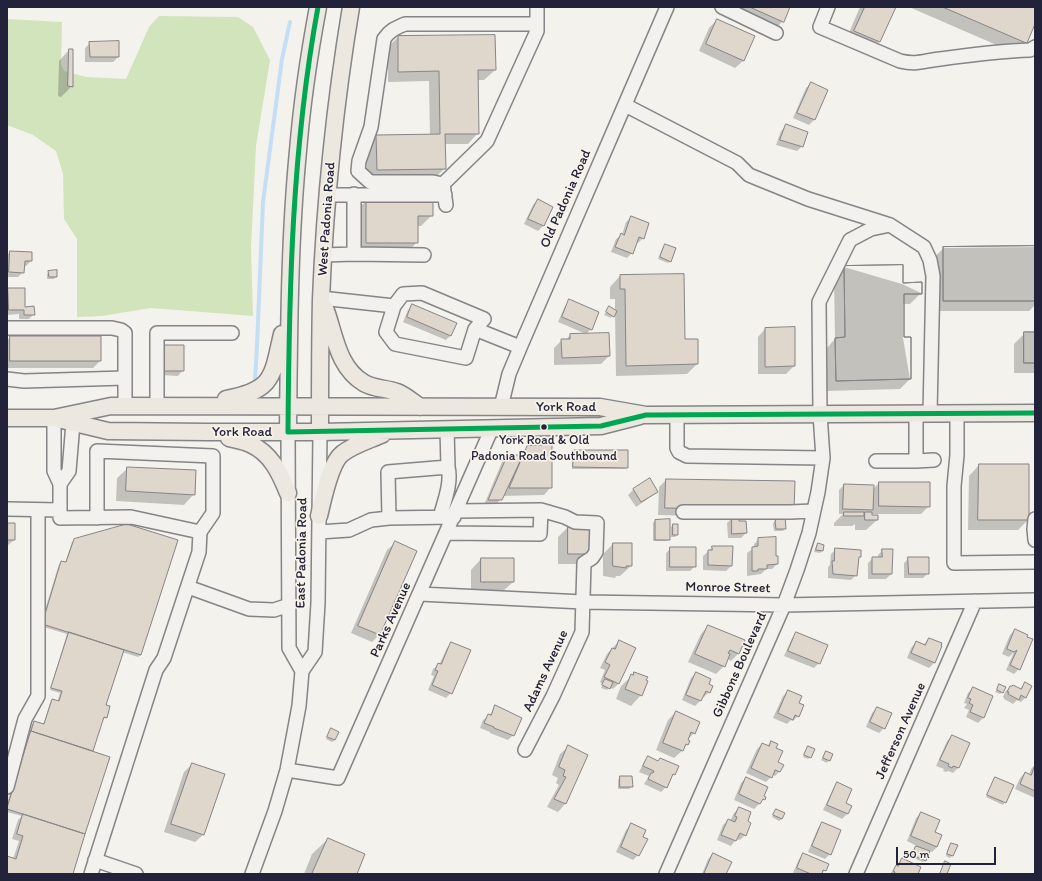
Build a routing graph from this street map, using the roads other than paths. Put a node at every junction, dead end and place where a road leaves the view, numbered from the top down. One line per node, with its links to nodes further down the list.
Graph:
1 (318, 7): 19 (main road)
2 (351, 7): 11 (main road, West Padonia Road)
3 (537, 7): 7 (street)
4 (722, 7): 8 (street)
5 (828, 7): 9 (street)
6 (665, 8): 10 (street, Old Padonia Road)
7 (537, 24): 13 (street); 13 (street)
8 (776, 33)
9 (1035, 47)
10 (625, 105): 14 (street); 24 (street, Old Padonia Road)
11 (328, 194): 12 (street); 16 (main road, West Padonia Road)
12 (354, 194): 13 (street); 15 (street)
13 (445, 195)
14 (890, 225): 35 (street); 38 (street, Gibbons Boulevard)
15 (354, 254): 16 (street); 17 (street)
16 (324, 255): 18 (main road, West Padonia Road)
17 (424, 255)
18 (321, 298): 20 (street); 31 (main road, West Padonia Road); 32 (main road)
19 (290, 301): 29 (main road); 30 (main road)
20 (394, 306): 22 (street); 22 (street)
21 (7, 328): 25 (street)
22 (475, 329): 24 (street)
23 (232, 333): 28 (street)
24 (520, 347): 33 (street, Old Padonia Road)
25 (125, 378): 26 (street); 27 (street)
26 (7, 379)
27 (125, 406): 28 (main road, York Road); 41 (main road, York Road)
28 (157, 406): 29 (main road, York Road)
29 (186, 406): 30 (main road, York Road)
30 (288, 406): 31 (main road, York Road); 47 (main road)
31 (320, 406): 32 (main road, York Road); 48 (main road, West Padonia Road)
32 (420, 406): 33 (main road, York Road)
33 (501, 406): 39 (main road, York Road)
34 (1035, 412): 36 (main road, York Road)
35 (923, 413): 36 (main road, York Road); 38 (main road, York Road); 50 (street)
36 (957, 413): 70 (street)
37 (677, 414): 38 (main road, York Road); 39 (main road, York Road); 49 (street)
38 (820, 414): 49 (street, Gibbons Boulevard)
39 (646, 415): 43 (main road, York Road)
40 (7, 418): 41 (main road, York Road)
41 (54, 418): 42 (main road, York Road); 54 (street)
42 (73, 423): 46 (main road, York Road); 54 (street)
43 (492, 428): 44 (main road, York Road); 64 (street, Parks Avenue)
44 (447, 429): 45 (main road, York Road); 53 (street)
45 (392, 430): 48 (main road, York Road); 65 (main road)
46 (208, 432): 47 (main road, York Road); 55 (main road)
47 (288, 432): 48 (main road, York Road); 55 (street, East Padonia Road)
48 (320, 432): 65 (street, East Padonia Road)
49 (823, 458): 60 (street, Gibbons Boulevard)
50 (916, 460): 51 (street); 52 (street)
51 (934, 460)
52 (876, 461)
53 (448, 467): 62 (street); 63 (street)
54 (60, 484): 58 (street)
55 (288, 493): 76 (street, East Padonia Road)
56 (7, 509): 57 (street)
57 (38, 510): 58 (street); 81 (street)
58 (60, 510): 66 (street)
59 (541, 510): 64 (street); 69 (street); 75 (street, Adams Avenue)
60 (813, 511): 61 (street); 77 (street, Gibbons Boulevard)
61 (683, 512)
62 (389, 514): 63 (street); 68 (street)
63 (441, 514): 64 (street)
64 (455, 514): 69 (street, Parks Avenue)
65 (319, 516): 68 (street, East Padonia Road)
66 (97, 518): 67 (street); 67 (street)
67 (200, 532): 71 (street)
68 (319, 532): 78 (street, East Padonia Road)
69 (447, 533): 72 (street, Parks Avenue)
70 (1035, 562)
71 (188, 587): 76 (street); 82 (street)
72 (420, 594): 75 (street, Monroe Street); 80 (street, Parks Avenue)
73 (1035, 600): 74 (street, Monroe Street)
74 (976, 601): 77 (street, Monroe Street); 87 (street, Jefferson Avenue)
75 (583, 602): 77 (street, Monroe Street); 79 (street, Adams Avenue)
76 (289, 605): 78 (street, East Padonia Road)
77 (784, 605): 86 (street, Gibbons Boulevard)
78 (302, 671): 80 (street, East Padonia Road)
79 (525, 750)
80 (287, 770): 85 (street, East Padonia Road)
81 (7, 787)
82 (95, 860): 83 (street); 84 (street)
83 (91, 874)
84 (136, 874)
85 (252, 874)
86 (666, 874)
87 (856, 874)

